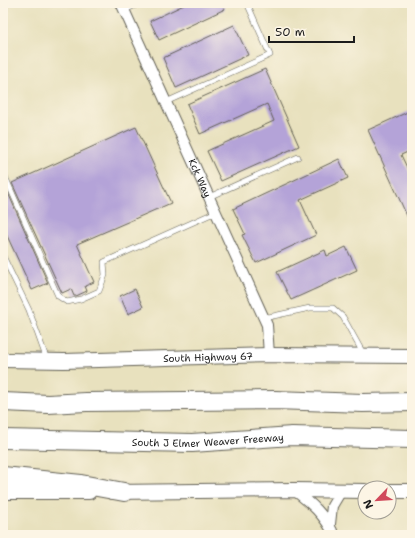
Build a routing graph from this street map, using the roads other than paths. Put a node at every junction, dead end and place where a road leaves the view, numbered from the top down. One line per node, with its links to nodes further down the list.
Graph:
1 (8, 3): 4 (lane)
2 (140, 3): 5 (lane)
3 (247, 3): 6 (lane)
4 (3, 6)
5 (123, 6): 6 (street, Kck Way)
6 (166, 102): 9 (street, Kck Way)
7 (298, 157): 9 (lane)
8 (3, 172): 10 (lane)
9 (209, 197): 10 (street, Kck Way)
10 (216, 212): 12 (street, Kck Way)
11 (3, 256): 17 (lane)
12 (264, 318): 13 (street, Kck Way); 14 (lane)
13 (269, 355): 14 (main road, South Highway 67); 17 (main road, South Highway 67)
14 (365, 355): 15 (main road, South Highway 67)
15 (412, 356)
16 (3, 360): 17 (main road, South Highway 67)
17 (47, 361)
18 (3, 402): 19 (highway)
19 (412, 402)
20 (3, 439): 21 (highway, South J Elmer Weaver Freeway)
21 (412, 439)
22 (3, 476): 28 (highway)
23 (294, 490): 24 (main road); 28 (main road); 30 (street)
24 (341, 491): 25 (main road); 30 (street)
25 (357, 491)
26 (397, 491): 29 (main road)
27 (3, 492): 28 (main road)
28 (124, 492)
29 (412, 492)
30 (330, 524): 31 (street)
31 (334, 535)

